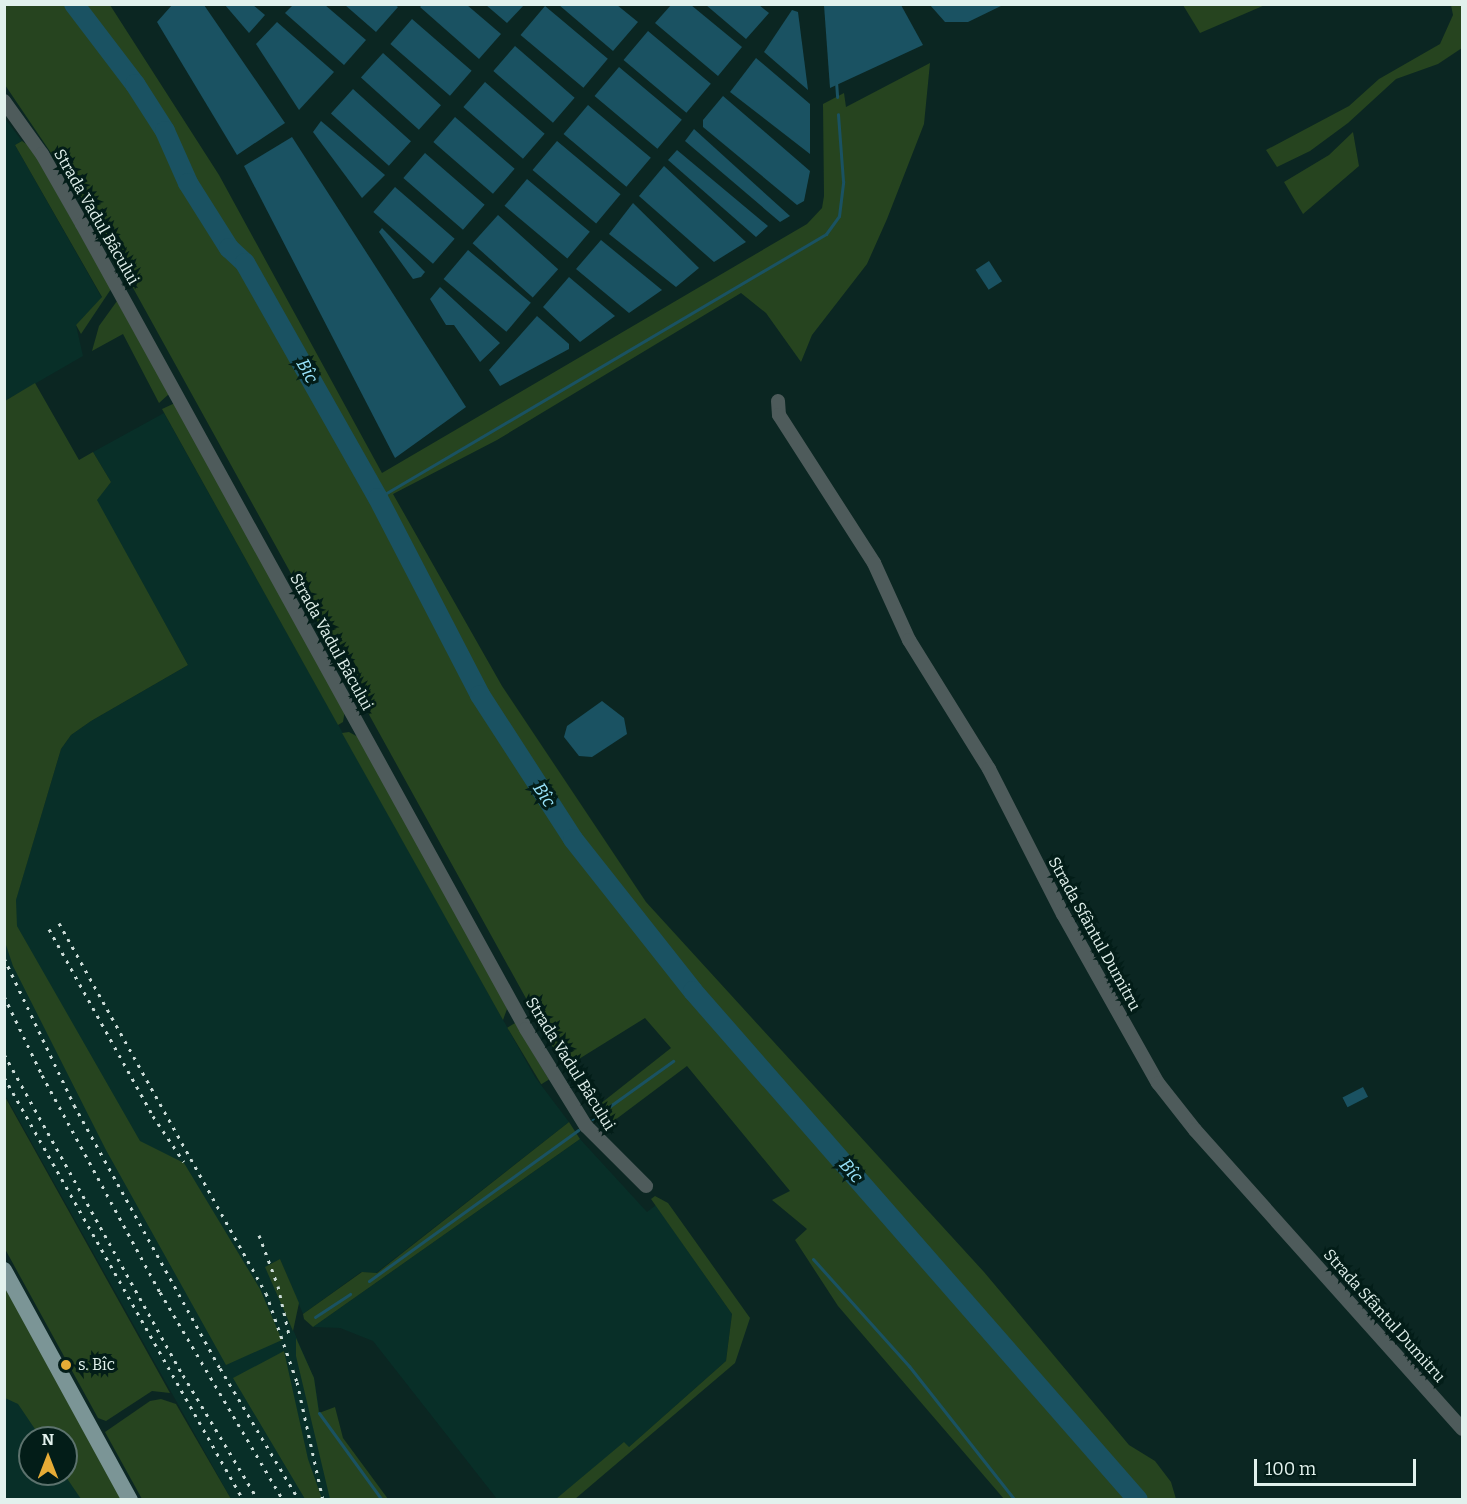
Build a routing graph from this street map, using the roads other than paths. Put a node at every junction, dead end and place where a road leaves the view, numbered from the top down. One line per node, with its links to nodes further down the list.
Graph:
1 (4, 101): 3 (street, Strada Vadul Bâcului)
2 (778, 401): 5 (street, Strada Sfântul Dumitru)
3 (646, 1186)
4 (4, 1270): 6 (main road)
5 (1462, 1429)
6 (130, 1500)

